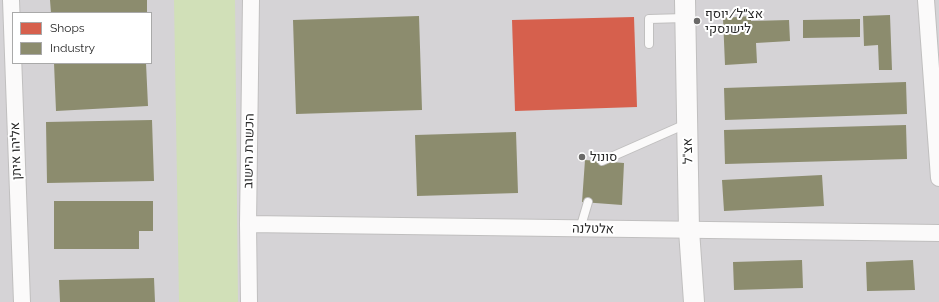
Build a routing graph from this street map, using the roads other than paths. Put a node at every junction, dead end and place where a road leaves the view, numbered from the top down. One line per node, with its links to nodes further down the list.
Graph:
1 (10, 0): 6 (street, אליהו איתן)
2 (251, 0): 12 (street, הכשרת הישוב)
3 (926, 0): 10 (street)
4 (686, 9): 5 (lane); 8 (street, אצ"ל)
5 (649, 44)
6 (12, 50)
7 (13, 64): 16 (street, אליהו איתן)
8 (687, 124): 9 (lane); 14 (street, אצ"ל)
9 (602, 161)
10 (939, 170)
11 (588, 202): 13 (lane)
12 (248, 224): 13 (street, אלטלנה); 17 (street, הכשרת הישוב)
13 (580, 229): 14 (street, אלטלנה)
14 (690, 230): 15 (street, אלטלנה); 18 (street, אצ"ל)
15 (939, 233)
16 (22, 302)
17 (248, 302)
18 (694, 302)

